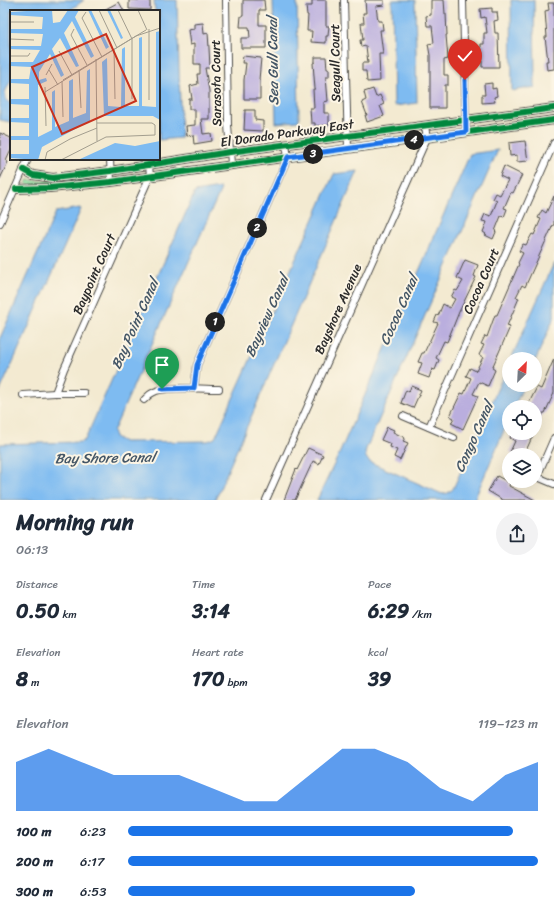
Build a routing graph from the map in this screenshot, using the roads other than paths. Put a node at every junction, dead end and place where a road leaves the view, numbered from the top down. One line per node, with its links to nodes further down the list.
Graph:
1 (226, 0): 14 (street, Sarasota Court)
2 (344, 0): 9 (street, Seagull Court)
3 (463, 0): 5 (street)
4 (554, 108): 5 (street, El Dorado Parkway East)
5 (466, 120): 7 (street, El Dorado Parkway East); 8 (street)
6 (554, 120): 8 (street, El Dorado Parkway East)
7 (425, 126): 9 (street, El Dorado Parkway East); 10 (street)
8 (466, 132): 10 (street, El Dorado Parkway East)
9 (348, 136): 12 (street, El Dorado Parkway East); 13 (street, Seagull Court)
10 (427, 138): 13 (street, El Dorado Parkway East); 39 (street, Bayshore Avenue)
11 (554, 143): 33 (street, Cocoa Court)
12 (286, 145): 14 (street, El Dorado Parkway East); 15 (street)
13 (348, 149): 15 (street, El Dorado Parkway East)
14 (230, 152): 18 (street, Sarasota Court); 19 (street, El Dorado Parkway East)
15 (288, 157): 18 (street, El Dorado Parkway East); 26 (street)
16 (28, 160): 20 (street)
17 (110, 160): 21 (street)
18 (231, 164): 22 (street, El Dorado Parkway East)
19 (149, 165): 21 (street, El Dorado Parkway East); 22 (street, Baypoint Court)
20 (24, 170): 21 (street, El Dorado Parkway East); 24 (street)
21 (110, 171): 23 (street)
22 (150, 176): 23 (street, El Dorado Parkway East); 28 (street, Baypoint Court)
23 (111, 182): 24 (street, El Dorado Parkway East)
24 (16, 189): 25 (street)
25 (0, 223)
26 (194, 388): 27 (street); 31 (street)
27 (220, 390)
28 (55, 393): 29 (street); 30 (street)
29 (84, 393)
30 (22, 395)
31 (144, 400)
32 (403, 416): 33 (street)
33 (429, 428): 34 (street)
34 (454, 438)
35 (554, 438): 36 (street)
36 (542, 463)
37 (542, 479): 38 (street)
38 (554, 484)
39 (266, 500)

